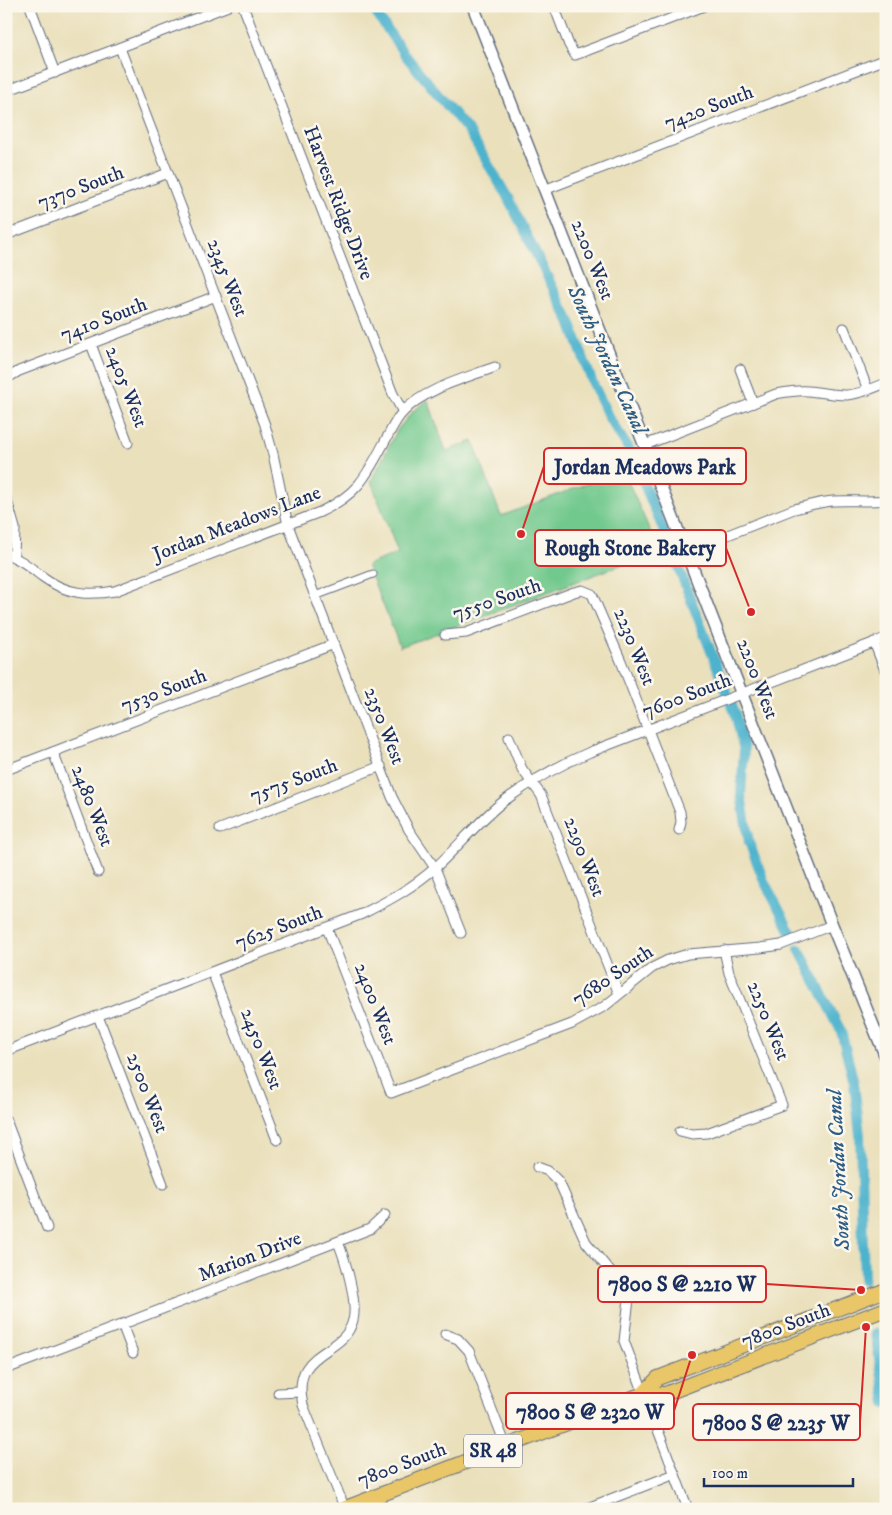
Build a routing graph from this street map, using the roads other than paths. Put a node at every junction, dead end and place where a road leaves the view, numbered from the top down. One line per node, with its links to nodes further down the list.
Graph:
1 (30, 6): 9 (street)
2 (228, 6): 7 (street)
3 (243, 6): 23 (street, Harvest Ridge Drive)
4 (473, 6): 12 (street, 2200 West)
5 (554, 6): 6 (street)
6 (704, 6)
7 (120, 48): 9 (street); 11 (street, 2345 West)
8 (886, 59): 12 (street, 7420 South)
9 (54, 72): 10 (street)
10 (6, 91)
11 (168, 173): 13 (street, 7370 South); 14 (street, 2345 West)
12 (544, 190): 25 (street, 2200 West)
13 (6, 235)
14 (216, 296): 16 (street, 7410 South); 28 (street, 2345 West)
15 (844, 328): 21 (street)
16 (91, 344): 19 (street, 7410 South); 24 (street, 2405 West)
17 (495, 367): 23 (street, Jordan Meadows Lane)
18 (740, 369): 22 (street)
19 (6, 378)
20 (886, 383): 21 (street)
21 (868, 390): 22 (street)
22 (753, 403): 25 (street)
23 (403, 412): 28 (street, Jordan Meadows Lane)
24 (128, 443)
25 (646, 445): 29 (street, 2200 West)
26 (6, 497): 30 (street)
27 (886, 500): 29 (street)
28 (288, 525): 30 (street, Jordan Meadows Lane); 33 (street, 2350 West)
29 (686, 551): 39 (street, 2200 West)
30 (10, 556)
31 (373, 574): 33 (street)
32 (589, 591): 34 (street, 7550 South); 40 (street, 2230 West)
33 (315, 596): 37 (street, 2350 West)
34 (445, 636)
35 (886, 638): 36 (street, 7600 South)
36 (874, 642): 38 (street); 39 (street, 7600 South)
37 (334, 644): 42 (street, 7530 South); 43 (street, 2350 West)
38 (886, 673)
39 (734, 697): 40 (street, 7600 South); 50 (street, 2200 West)
40 (648, 729): 45 (street, 7600 South); 47 (street, 2230 West)
41 (509, 736): 45 (street, 2290 West)
42 (53, 752): 44 (street, 7530 South); 49 (street, 2480 West)
43 (381, 766): 46 (street, 7575 South); 48 (street, 2350 West)
44 (6, 770)
45 (532, 782): 48 (street, 7625 South); 55 (street, 2290 West)
46 (220, 829)
47 (679, 830)
48 (435, 868): 51 (street, 7625 South); 52 (street, 2350 West)
49 (98, 872)
50 (832, 925): 53 (street, 7680 South); 58 (street, 2200 West)
51 (327, 928): 54 (street, 7625 South); 59 (street, 2400 West)
52 (461, 932)
53 (724, 950): 55 (street, 7680 South); 61 (street, 2250 West)
54 (212, 972): 56 (street, 7625 South); 62 (street, 2450 West)
55 (619, 994): 59 (street, 7680 South)
56 (98, 1016): 57 (street, 7625 South); 64 (street, 2500 West)
57 (6, 1051)
58 (886, 1057)
59 (391, 1093)
60 (6, 1120): 66 (street)
61 (680, 1131)
62 (278, 1140)
63 (537, 1167): 76 (street)
64 (163, 1184)
65 (385, 1215): 67 (street, Marion Drive)
66 (47, 1228)
67 (338, 1242): 70 (street, Marion Drive); 74 (street)
68 (886, 1290): 76 (main road, 7800 South / SR 48)
69 (886, 1309): 76 (main road, 7800 South / SR 48)
70 (122, 1324): 72 (street); 73 (street, Marion Drive)
71 (445, 1334): 77 (street)
72 (133, 1353)
73 (6, 1369)
74 (300, 1392): 75 (street); 79 (street)
75 (278, 1394)
76 (643, 1394): 77 (main road, 7800 South / SR 48); 78 (street)
77 (506, 1446): 79 (main road, 7800 South / SR 48)
78 (675, 1474): 80 (street); 81 (street)
79 (344, 1508)
80 (586, 1509)
81 (688, 1509)

